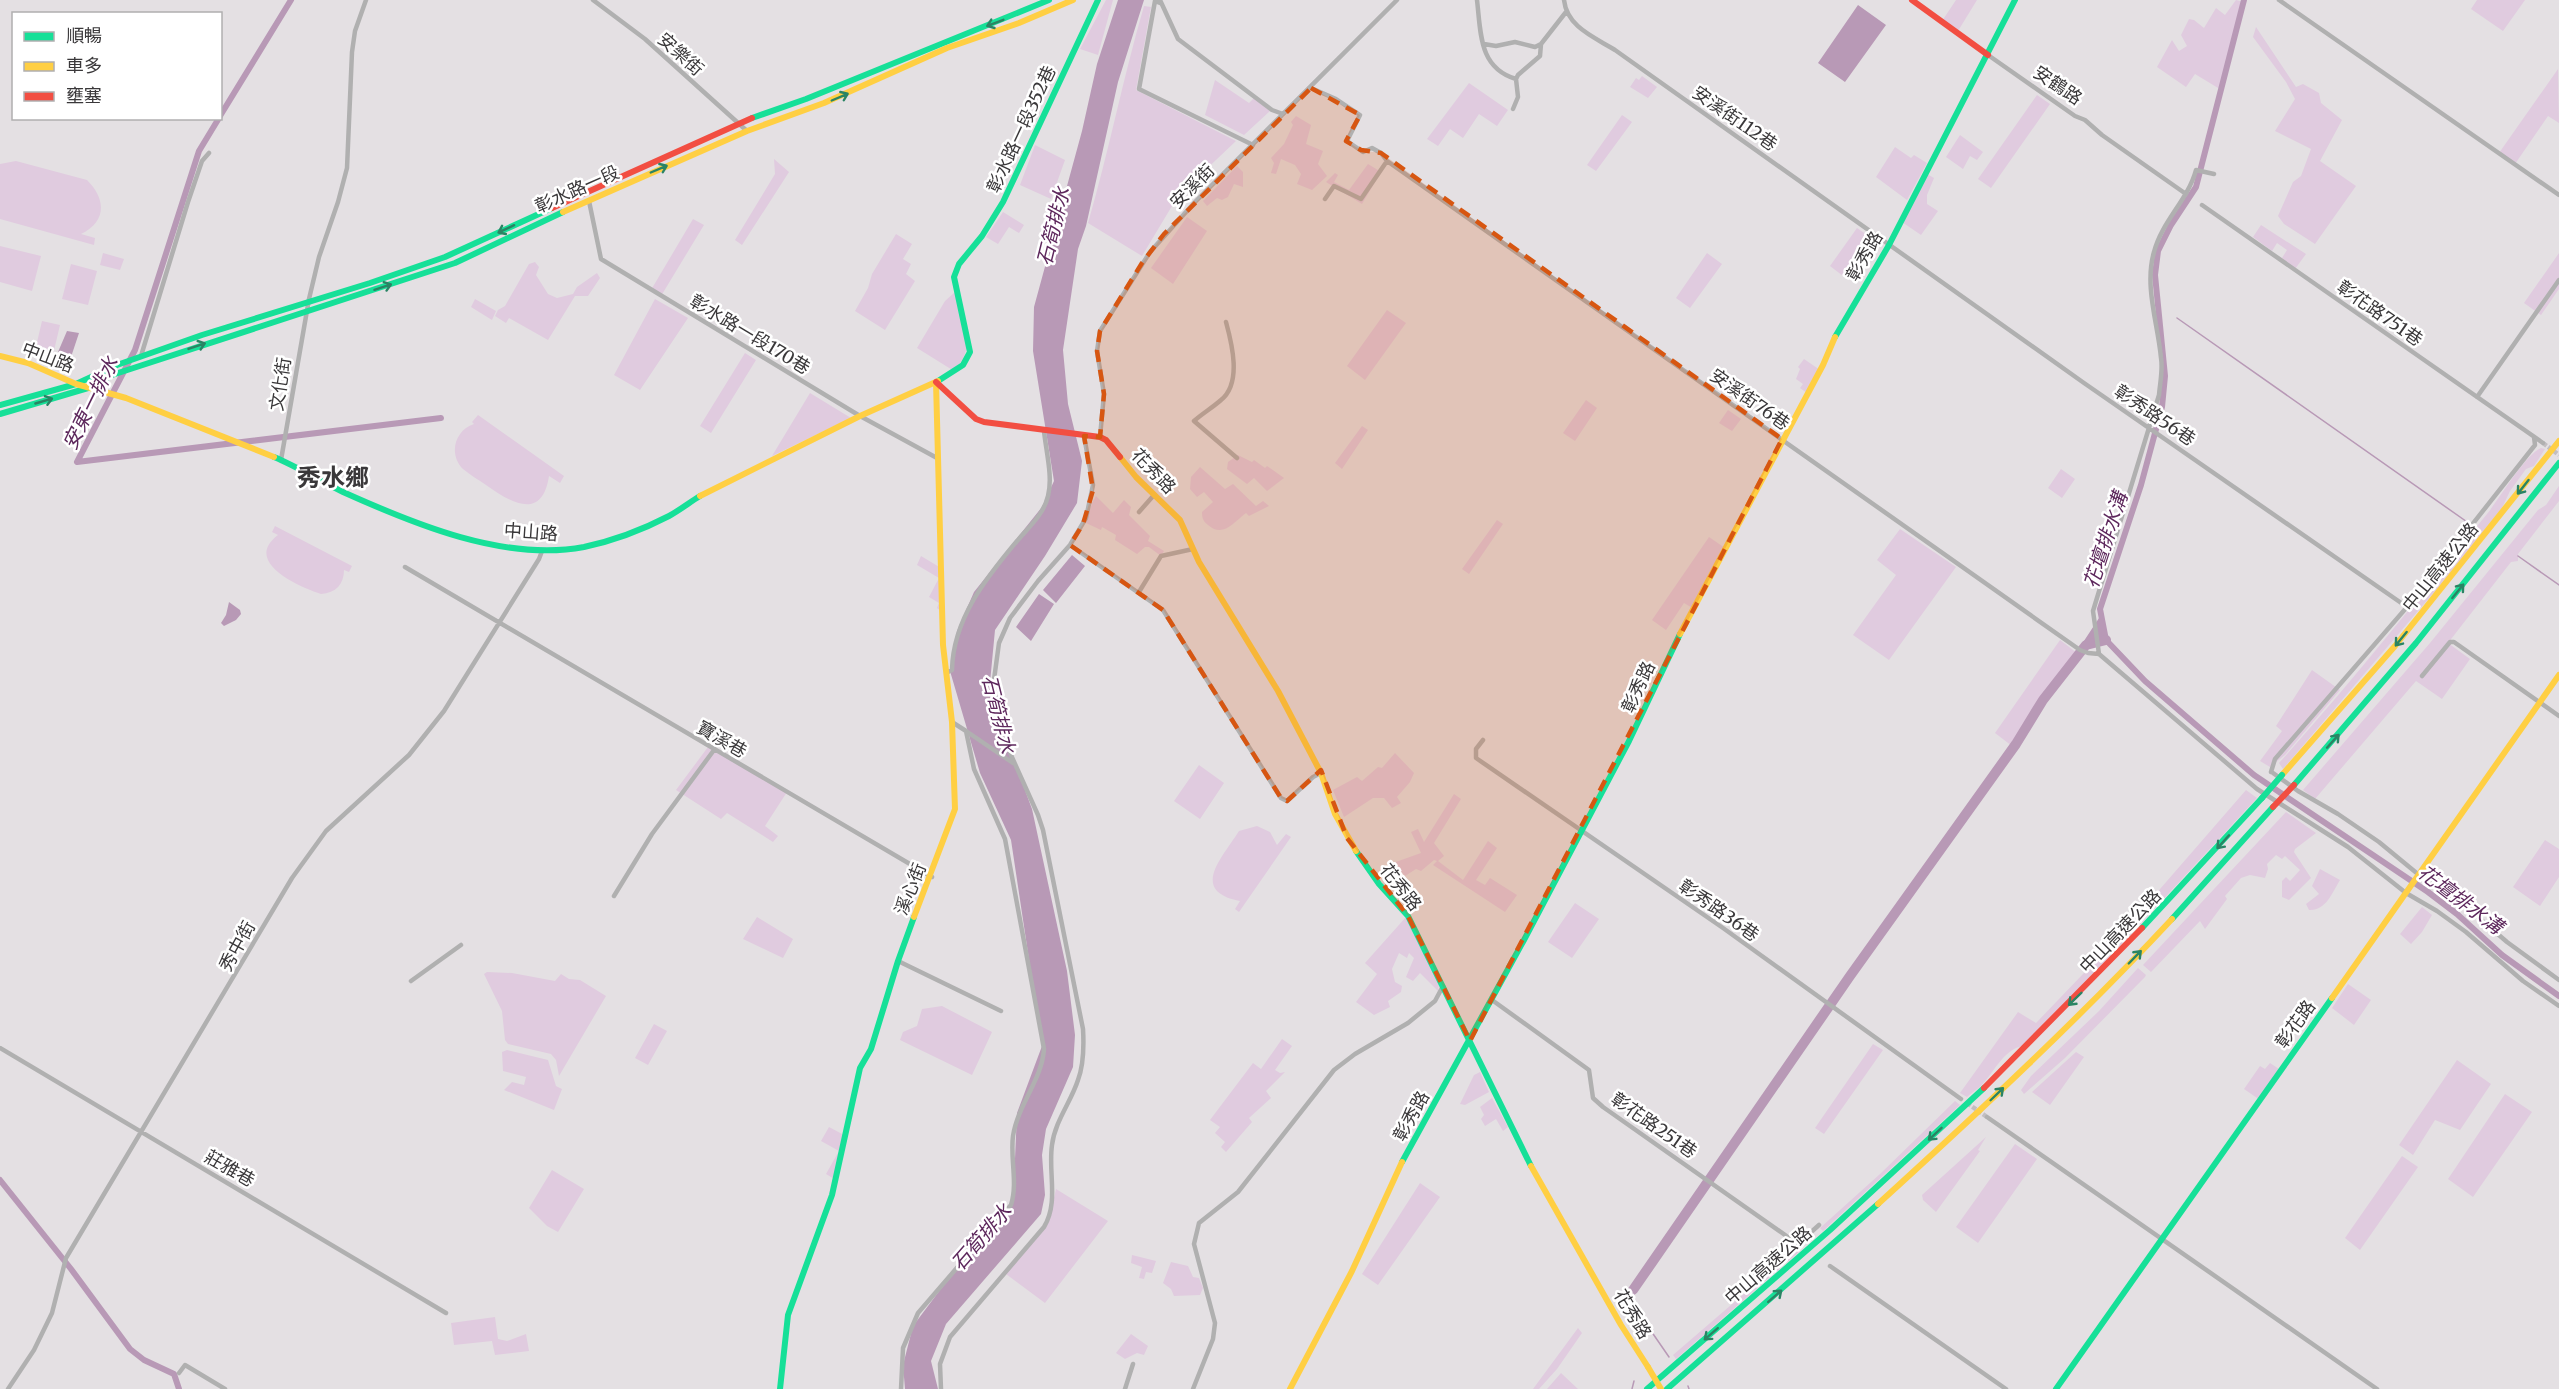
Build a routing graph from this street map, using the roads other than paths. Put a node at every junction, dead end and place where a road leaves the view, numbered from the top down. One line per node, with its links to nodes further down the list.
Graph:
1 (366, 0): 35 (street, 文化街)
2 (593, 0): 21 (street, 安樂街)
3 (1049, 0): 21 (main road, 彰水路一段, one-way to 21)
4 (1073, 0): 22 (main road, 彰水路一段, one-way to 4)
5 (1098, 0): 33 (main road, 彰水路一段352巷)
6 (1397, 0): 18 (street, 安溪街)
7 (1477, 0): 14 (street)
8 (1564, 0): 13 (street)
9 (1912, 0): 16 (main road, 安鶴路)
10 (2015, 0): 16 (main road, 彰秀路)
11 (2279, 0): 28 (street)
12 (1160, 1): 20 (street); 23 (street)
13 (1566, 12): 15 (street); 32 (street, 安溪街112巷)
14 (1484, 44): 15 (street); 17 (street)
15 (1541, 44): 17 (street)
16 (1988, 55): 27 (street, 安鶴路); 32 (main road, 彰秀路)
17 (1516, 79): 19 (street)
18 (1311, 88): 20 (street, 安溪街); 25 (street, 安溪街76巷)
19 (1513, 109)
20 (1283, 114): 23 (street, 安溪街)
21 (737, 123): 22 (street, 安樂街); 35 (main road, 彰水路一段, one-way to 35)
22 (747, 132): 30 (main road, 彰水路一段, one-way to 22)
23 (1252, 145): 50 (street, 安溪街)
24 (209, 153): 39 (street)
25 (1387, 161): 29 (street); 52 (street, 安溪街76巷)
26 (2214, 174): 27 (street)
27 (2187, 194): 47 (street)
28 (2559, 195)
29 (1325, 199)
30 (589, 201): 36 (main road, 彰水路一段, one-way to 30); 46 (street, 彰水路一段170巷)
31 (2202, 205): 43 (street, 彰花路751巷)
32 (1889, 245): 47 (street, 彰秀路56巷); 52 (main road, 彰秀路)
33 (959, 264): 40 (main road, 中山路)
34 (2559, 280): 43 (street)
35 (308, 303): 36 (street, 文化街); 39 (main road, 彰水路一段)
36 (306, 313): 42 (main road, 彰水路一段, one-way to 36); 57 (street, 文化街)
37 (1226, 322): 56 (street)
38 (0, 356): 41 (main road, 中山路)
39 (140, 357): 41 (main road, 彰水路一段)
40 (936, 382): 46 (main road, 中山路); 48 (main road); 55 (main road, 溪心街)
41 (76, 384): 42 (main road, 中山路); 44 (main road, 彰水路一段)
42 (88, 388): 45 (main road, 彰水路一段, one-way to 42); 57 (main road, 中山路)
43 (2477, 397): 51 (street, 彰花路751巷)
44 (0, 405)
45 (0, 414)
46 (860, 416): 55 (street, 彰水路一段170巷); 63 (main road, 中山路)
47 (2150, 429): 66 (street, 彰秀路56巷); 68 (street)
48 (1044, 432): 49 (main road); 69 (street)
49 (1084, 436): 50 (main road); 61 (street)
50 (1100, 437): 59 (main road, 花秀路)
51 (2534, 437): 54 (street, 彰花路751巷); 66 (street)
52 (1782, 439): 68 (street, 安溪街76巷); 80 (main road, 彰秀路)
53 (2559, 441): 112 (main road, 中山高速公路, one-way to 112, bridge)
54 (2543, 443)
55 (937, 458): 69 (main road, 溪心街)
56 (1237, 458)
57 (281, 460): 63 (main road, 中山路)
58 (2559, 463): 114 (main road, 中山高速公路, one-way to 58, bridge)
59 (1154, 495): 60 (street); 62 (main road, 花秀路)
60 (1139, 512)
61 (1070, 545): 65 (street); 78 (street)
62 (1193, 549): 65 (street); 79 (main road, 花秀路)
63 (542, 551): 67 (street, 秀中街)
64 (405, 567): 67 (street, 寶溪巷)
65 (1139, 592): 79 (street)
66 (2407, 607): 81 (street)
67 (500, 623): 77 (street, 寶溪巷); 97 (street, 秀中街)
68 (2099, 654): 83 (street)
69 (948, 672): 74 (main road, 溪心街)
70 (2559, 675): 72 (main road, 彰花路)
71 (2422, 676): 72 (street)
72 (2540, 703): 73 (street); 81 (main road, 彰花路)
73 (2559, 716)
74 (952, 722): 75 (street); 82 (main road, 溪心街)
75 (966, 731): 78 (street); 107 (street)
76 (1484, 740): 80 (street, 彰秀路36巷)
77 (714, 750): 82 (street, 寶溪巷); 84 (street)
78 (1015, 765): 108 (street)
79 (1321, 773): 89 (main road, 花秀路)
80 (1580, 830): 90 (main road, 彰秀路); 95 (street, 彰秀路36巷)
81 (2418, 876): 83 (main road, 彰花路); 87 (street)
82 (932, 877): 86 (main road, 溪心街)
83 (2408, 890): 91 (street); 99 (main road, 彰花路)
84 (614, 896)
85 (461, 945): 88 (street)
86 (898, 961): 92 (street); 106 (main road, 溪心街)
87 (2559, 980)
88 (411, 981)
89 (1443, 986): 93 (main road, 花秀路); 110 (street)
90 (1492, 1000): 93 (main road, 彰秀路); 98 (street, 彰花路251巷)
91 (2559, 1006)
92 (1001, 1011)
93 (1470, 1041): 111 (main road, 彰秀路); 113 (main road, 花秀路, bridge)
94 (0, 1048): 97 (street, 莊雅巷)
95 (1961, 1099)
96 (1987, 1117): 99 (street)
97 (141, 1131): 101 (street, 莊雅巷); 104 (street, 秀中街)
98 (1819, 1225)
99 (2163, 1240): 116 (main road, 彰花路); 117 (street)
100 (1830, 1266): 115 (street)
101 (446, 1313)
102 (1132, 1364): 109 (street)
103 (179, 1373): 105 (street)
104 (8, 1389)
105 (225, 1389)
106 (780, 1389)
107 (901, 1389)
108 (941, 1389)
109 (1125, 1389)
110 (1193, 1389)
111 (1290, 1389)
112 (1647, 1389)
113 (1661, 1389)
114 (1667, 1389)
115 (2006, 1389)
116 (2056, 1389)
117 (2377, 1389)

